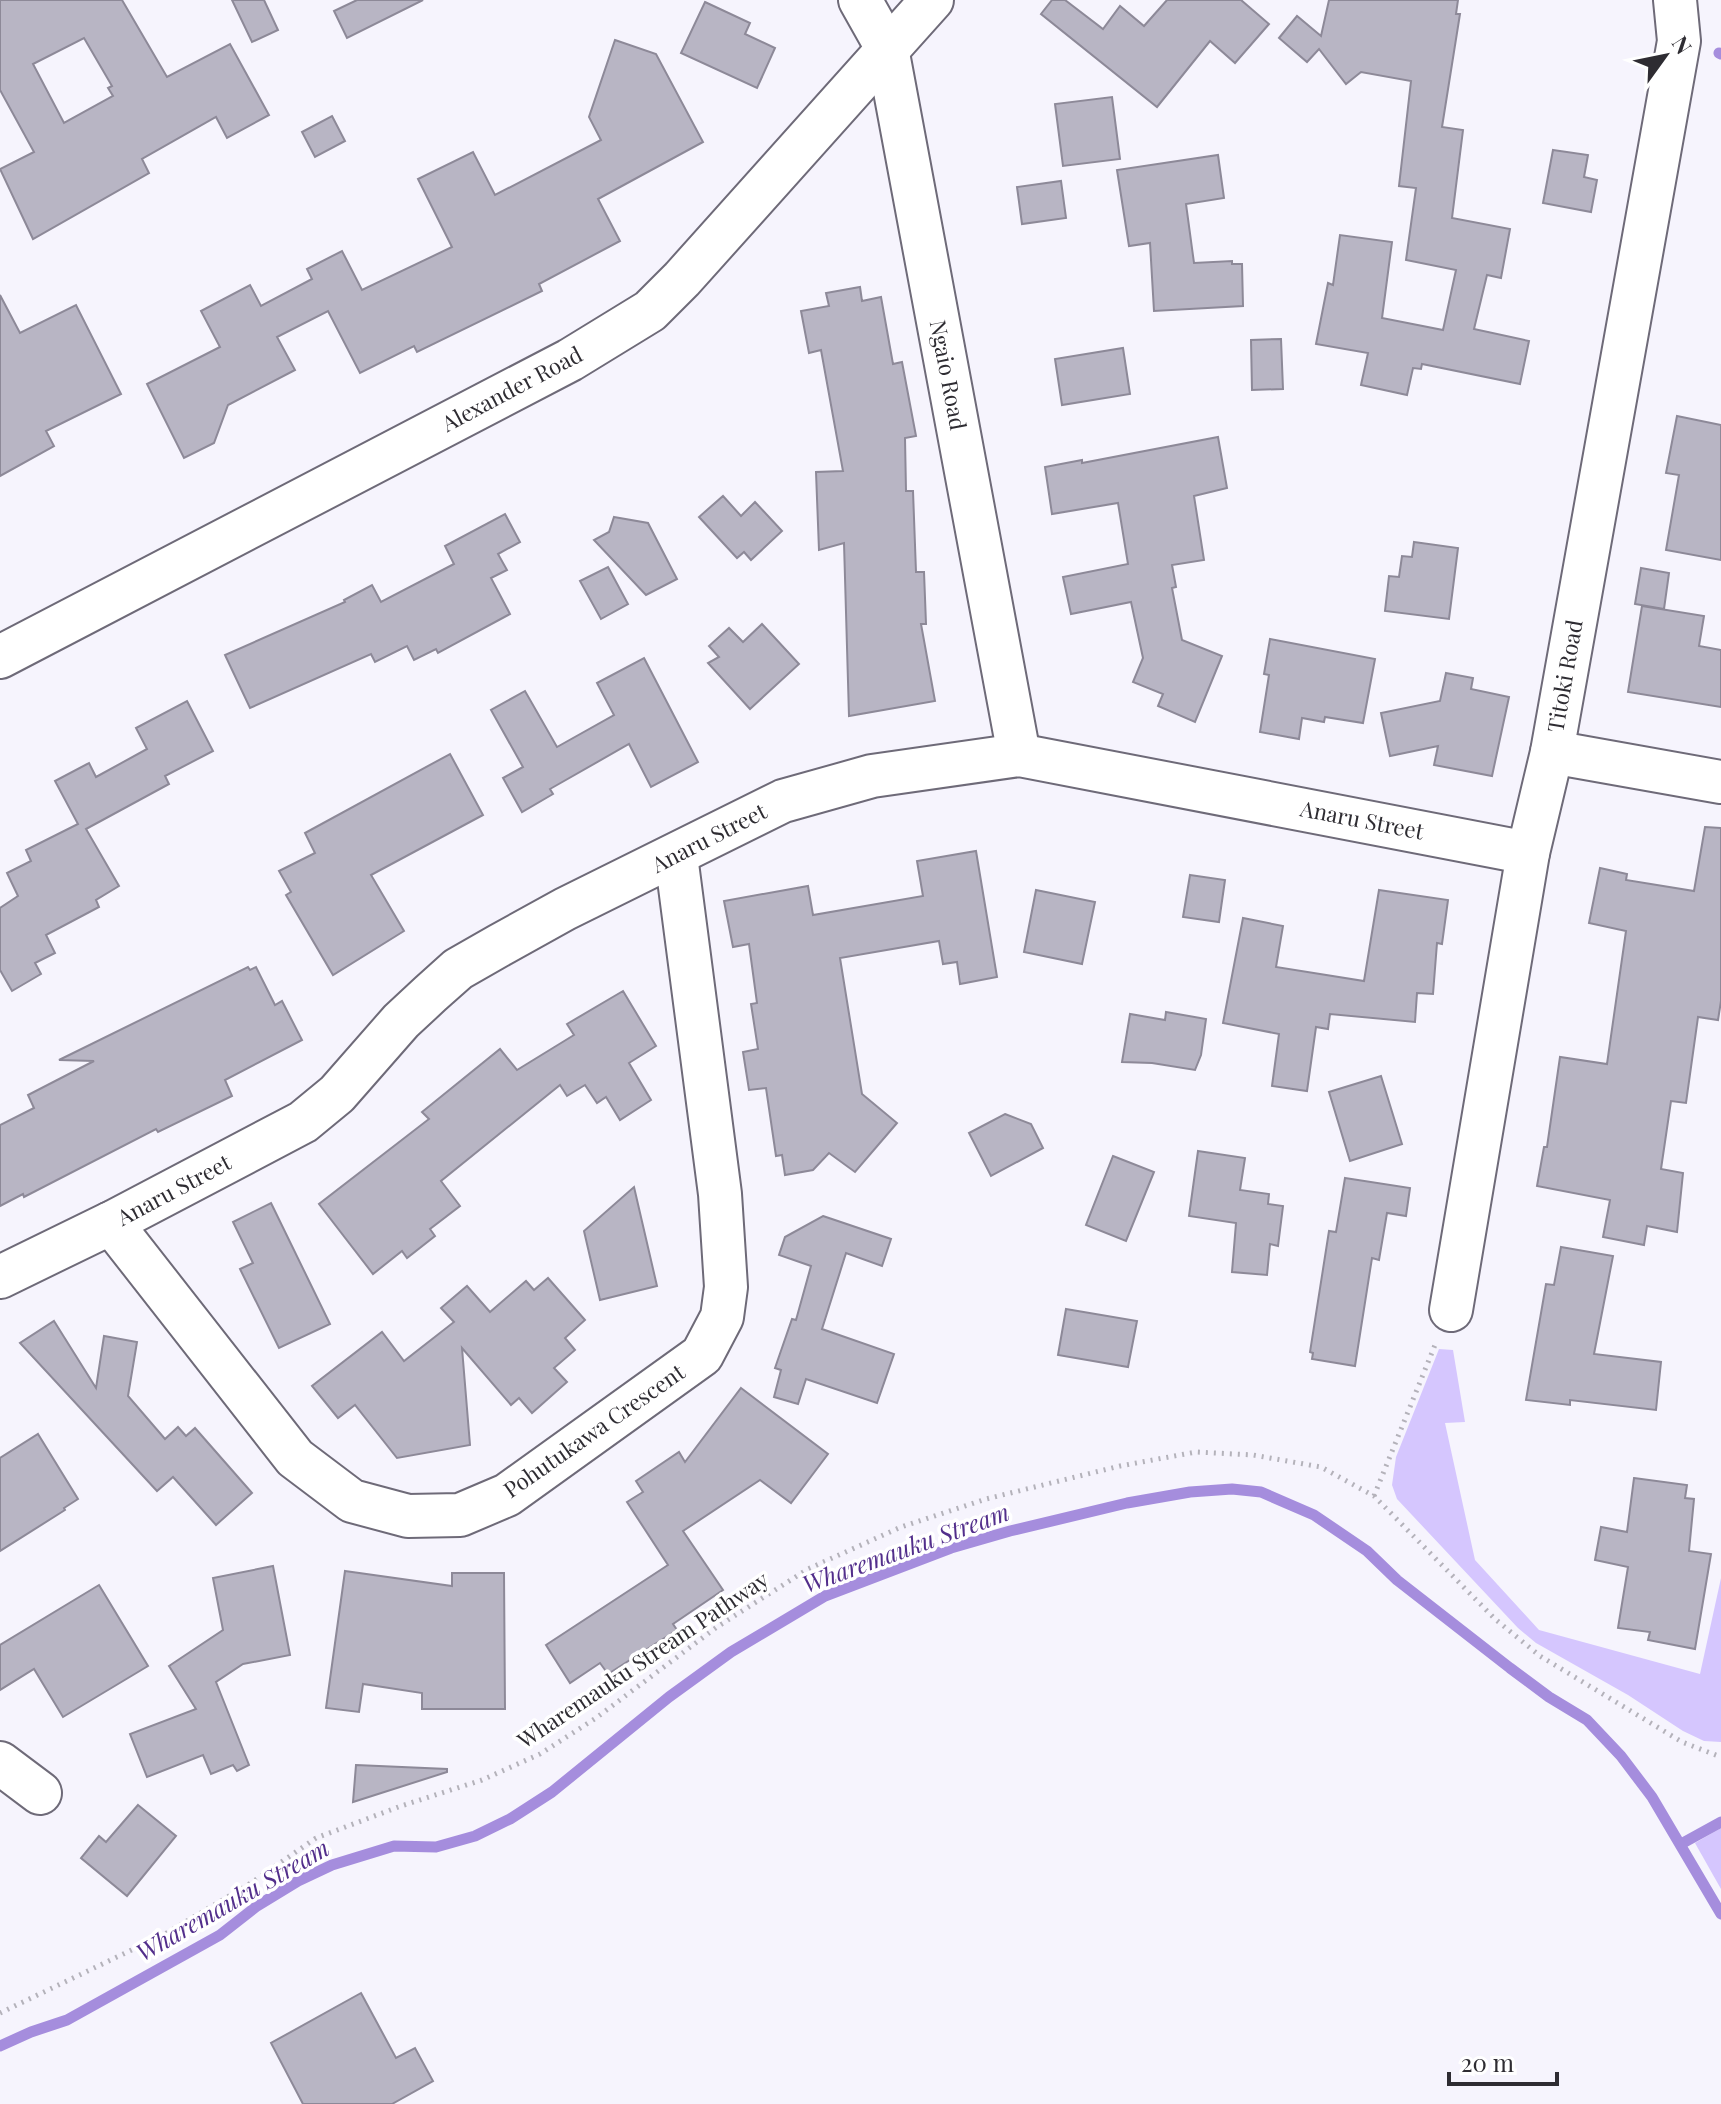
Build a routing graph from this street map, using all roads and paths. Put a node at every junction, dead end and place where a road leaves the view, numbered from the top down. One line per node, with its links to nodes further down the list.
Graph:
1 (860, 0): 4 (street, Ngaio Road)
2 (932, 0): 4 (street, Alexander Road)
3 (1675, 0): 6 (street, Titoki Road)
4 (887, 48): 5 (street, Alexander Road); 7 (street, Ngaio Road)
5 (0, 657)
6 (1552, 752): 8 (street); 9 (street, Titoki Road)
7 (1019, 755): 9 (street, Anaru Street); 10 (street, Anaru Street)
8 (1721, 782)
9 (1528, 853): 13 (street, Titoki Road)
10 (676, 856): 11 (street, Anaru Street); 11 (street, Pohutukawa Crescent)
11 (111, 1223): 12 (street, Anaru Street)
12 (0, 1277)
13 (1451, 1310): 14 (path)
14 (1374, 1496): 15 (path, Wharemauku Stream Pathway); 18 (path, Wharemauku Stream Pathway)
15 (1721, 1757)
16 (0, 1763): 17 (street)
17 (40, 1793)
18 (0, 2013)

